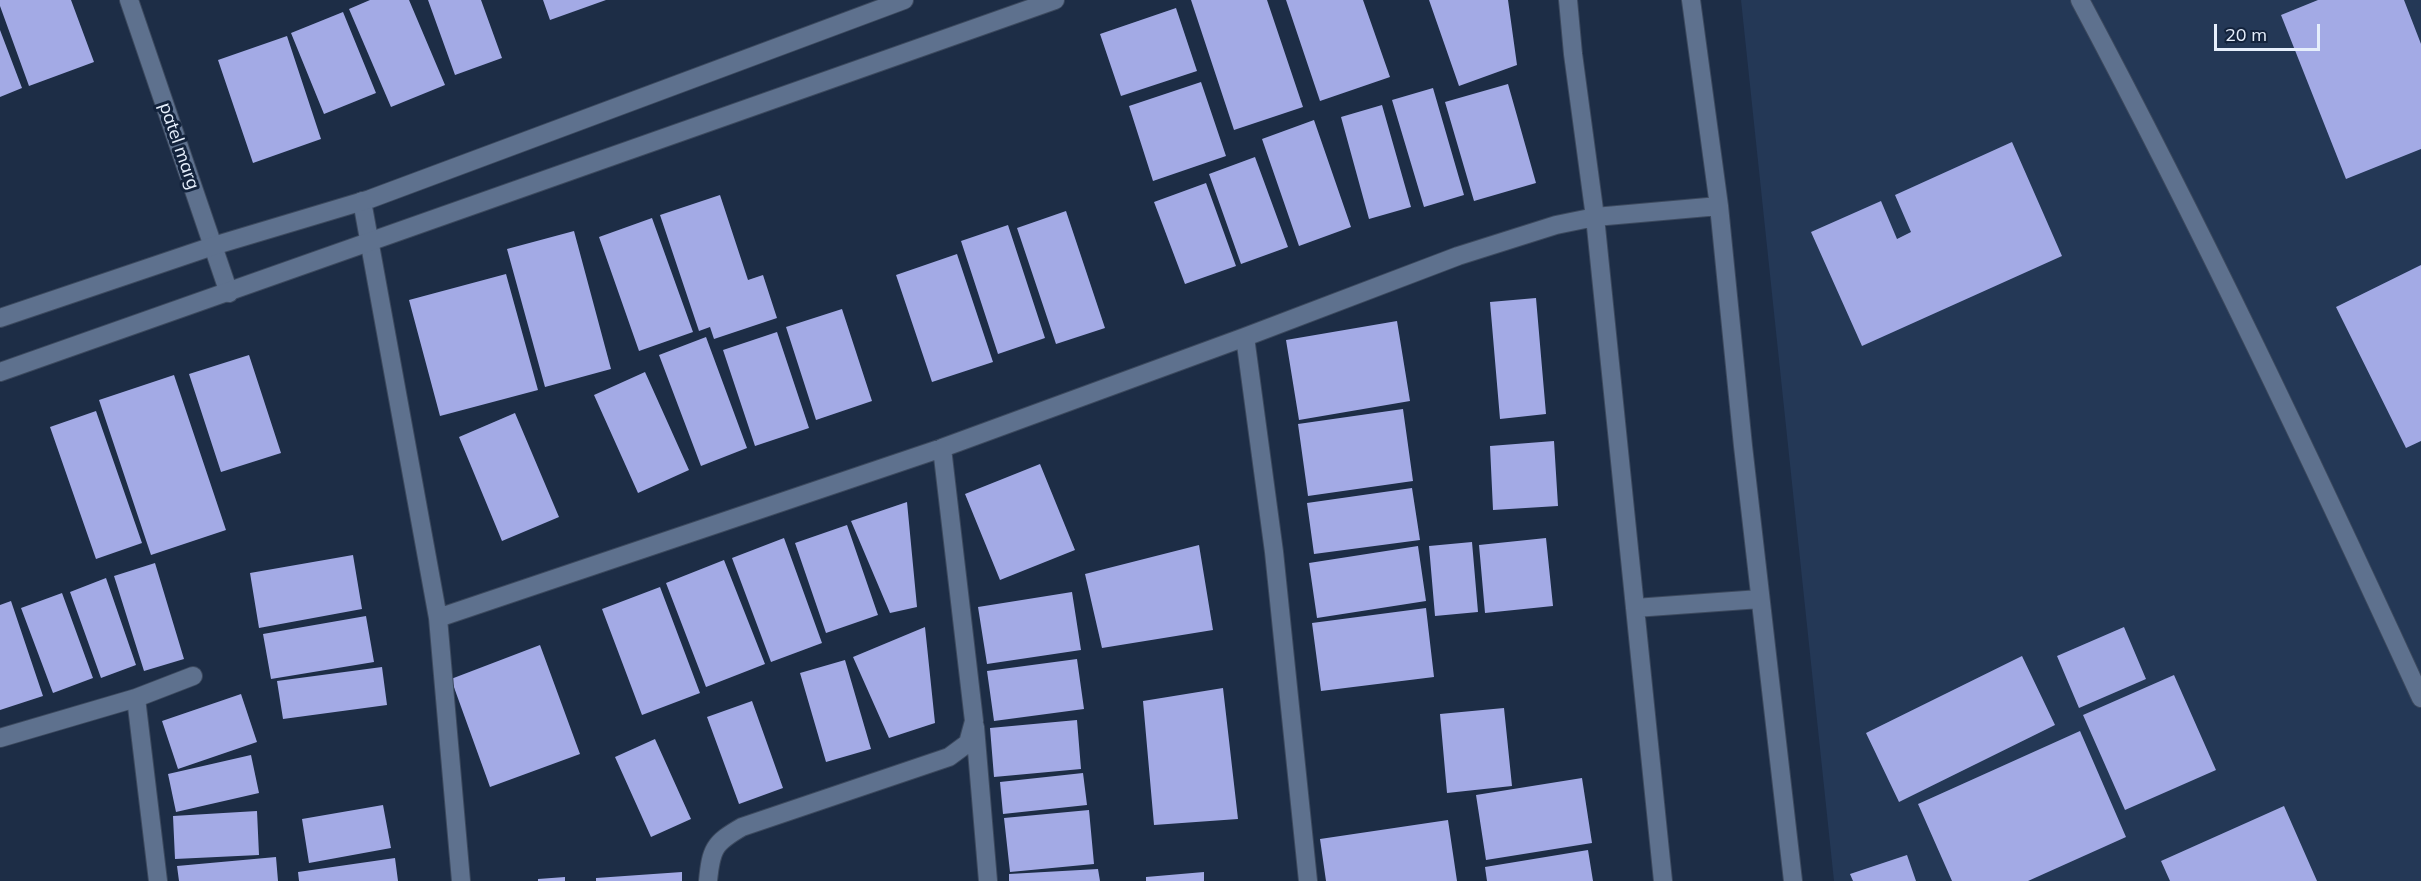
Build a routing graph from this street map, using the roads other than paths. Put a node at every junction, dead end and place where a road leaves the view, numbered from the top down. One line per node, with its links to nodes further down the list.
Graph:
1 (129, 0): 11 (street, patel marg)
2 (904, 0): 7 (street)
3 (1055, 0): 10 (street)
4 (1568, 0): 9 (street)
5 (1691, 0): 8 (street)
6 (2080, 0): 22 (street)
7 (362, 201): 10 (street); 11 (street)
8 (1719, 206): 9 (street); 17 (street)
9 (1595, 217): 14 (street); 18 (street)
10 (369, 243): 12 (street); 19 (street)
11 (213, 246): 12 (street, patel marg); 13 (street)
12 (229, 293): 15 (street)
13 (0, 318)
14 (1245, 337): 16 (street); 29 (street)
15 (0, 372)
16 (942, 448): 19 (street); 23 (street)
17 (1760, 599): 18 (street); 31 (street)
18 (1635, 608): 30 (street)
19 (438, 618): 26 (street)
20 (193, 676): 21 (street)
21 (136, 698): 24 (street); 25 (street)
22 (2421, 698)
23 (974, 721): 27 (street); 28 (street)
24 (0, 738)
25 (158, 881)
26 (460, 881)
27 (708, 881)
28 (988, 881)
29 (1308, 881)
30 (1663, 881)
31 (1793, 881)

